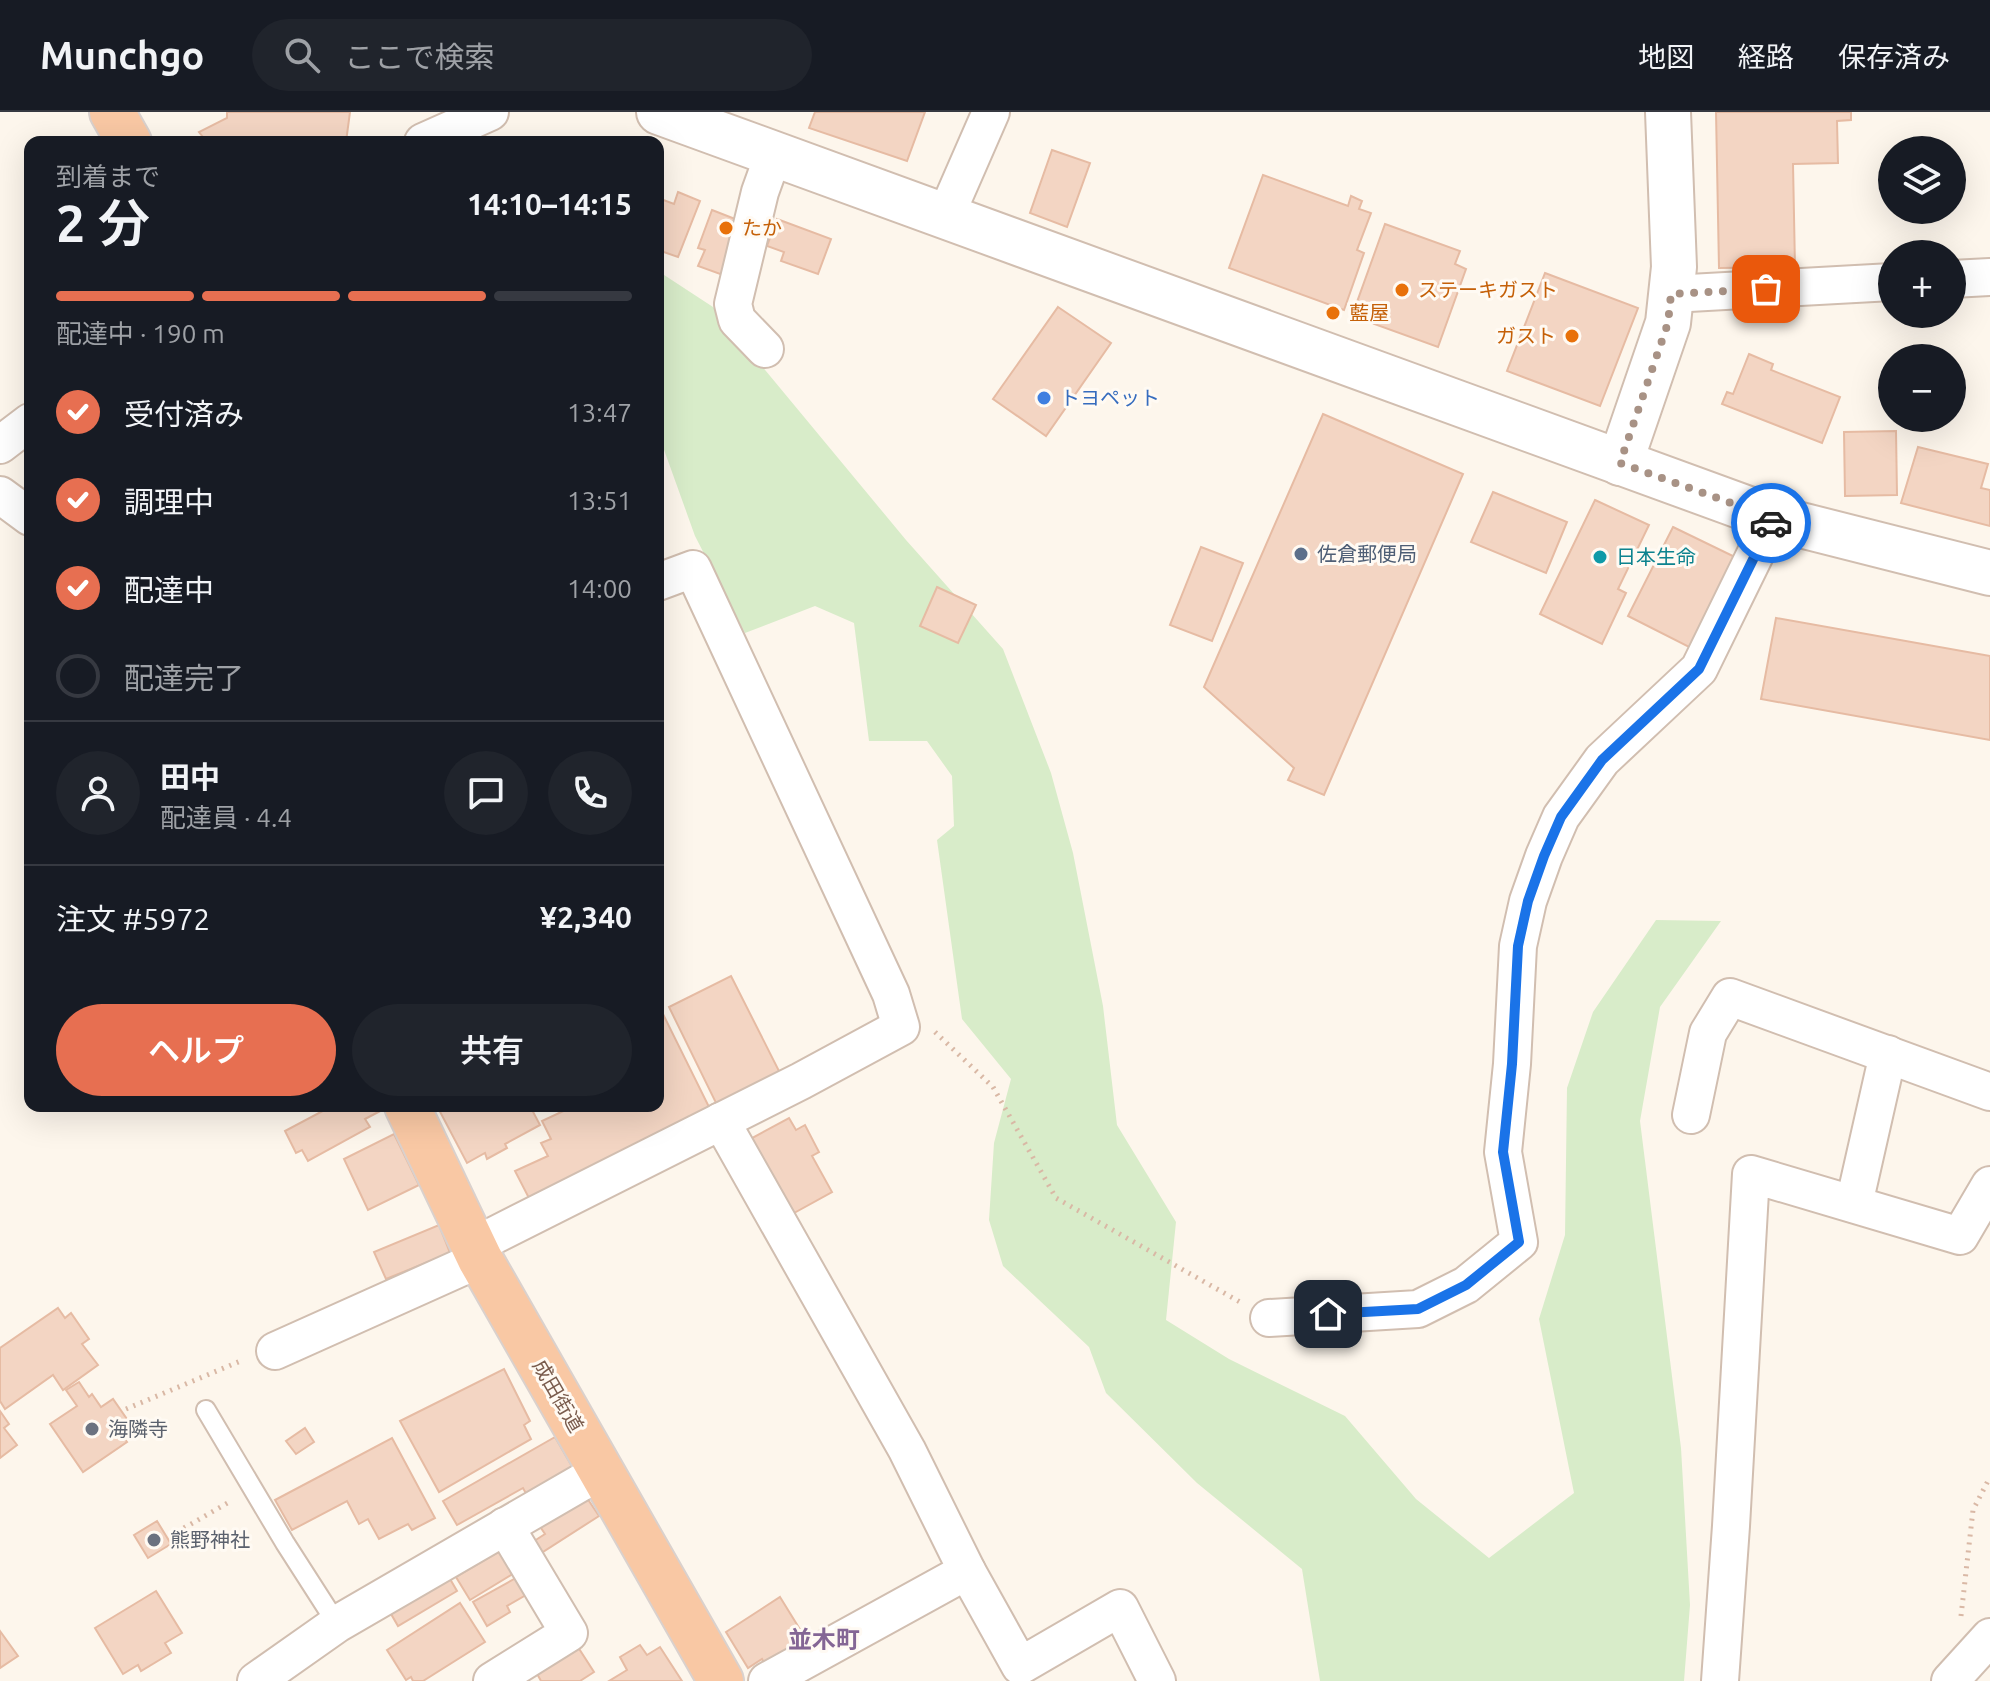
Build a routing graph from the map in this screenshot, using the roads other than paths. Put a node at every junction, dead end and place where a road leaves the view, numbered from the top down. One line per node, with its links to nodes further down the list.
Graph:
1 (112, 112): 6 (highway)
2 (490, 112): 7 (street)
3 (659, 112): 8 (street)
4 (991, 112): 9 (street)
5 (1668, 112): 13 (street)
6 (126, 136)
7 (436, 136)
8 (774, 153): 9 (street); 14 (street)
9 (946, 215): 17 (street)
10 (1990, 277): 11 (street)
11 (1966, 278)
12 (1878, 283): 13 (street)
13 (1671, 294): 17 (street)
14 (765, 349)
15 (24, 427): 16 (street)
16 (0, 445)
17 (1620, 463): 20 (street)
18 (0, 495): 19 (street)
19 (24, 513)
20 (1773, 518): 21 (street); 31 (street)
21 (1990, 573)
22 (664, 580): 27 (street)
23 (1888, 1054): 24 (street); 26 (street); 29 (street)
24 (1990, 1092)
25 (410, 1112): 30 (highway, 成田街道)
26 (1691, 1115)
27 (721, 1121): 30 (street); 36 (street)
28 (1990, 1185): 29 (street)
29 (1854, 1204): 45 (street)
30 (478, 1251): 32 (street); 34 (highway, 成田街道)
31 (1269, 1318)
32 (275, 1351)
33 (206, 1410): 37 (lane)
34 (601, 1471): 35 (street); 42 (highway, 成田街道)
35 (505, 1526): 37 (street); 39 (street)
36 (967, 1571): 43 (street); 44 (street)
37 (337, 1624): 41 (street)
38 (1990, 1637): 40 (street)
39 (510, 1676)
40 (1952, 1679)
41 (256, 1681)
42 (721, 1681)
43 (767, 1681)
44 (1157, 1681)
45 (1720, 1681)

